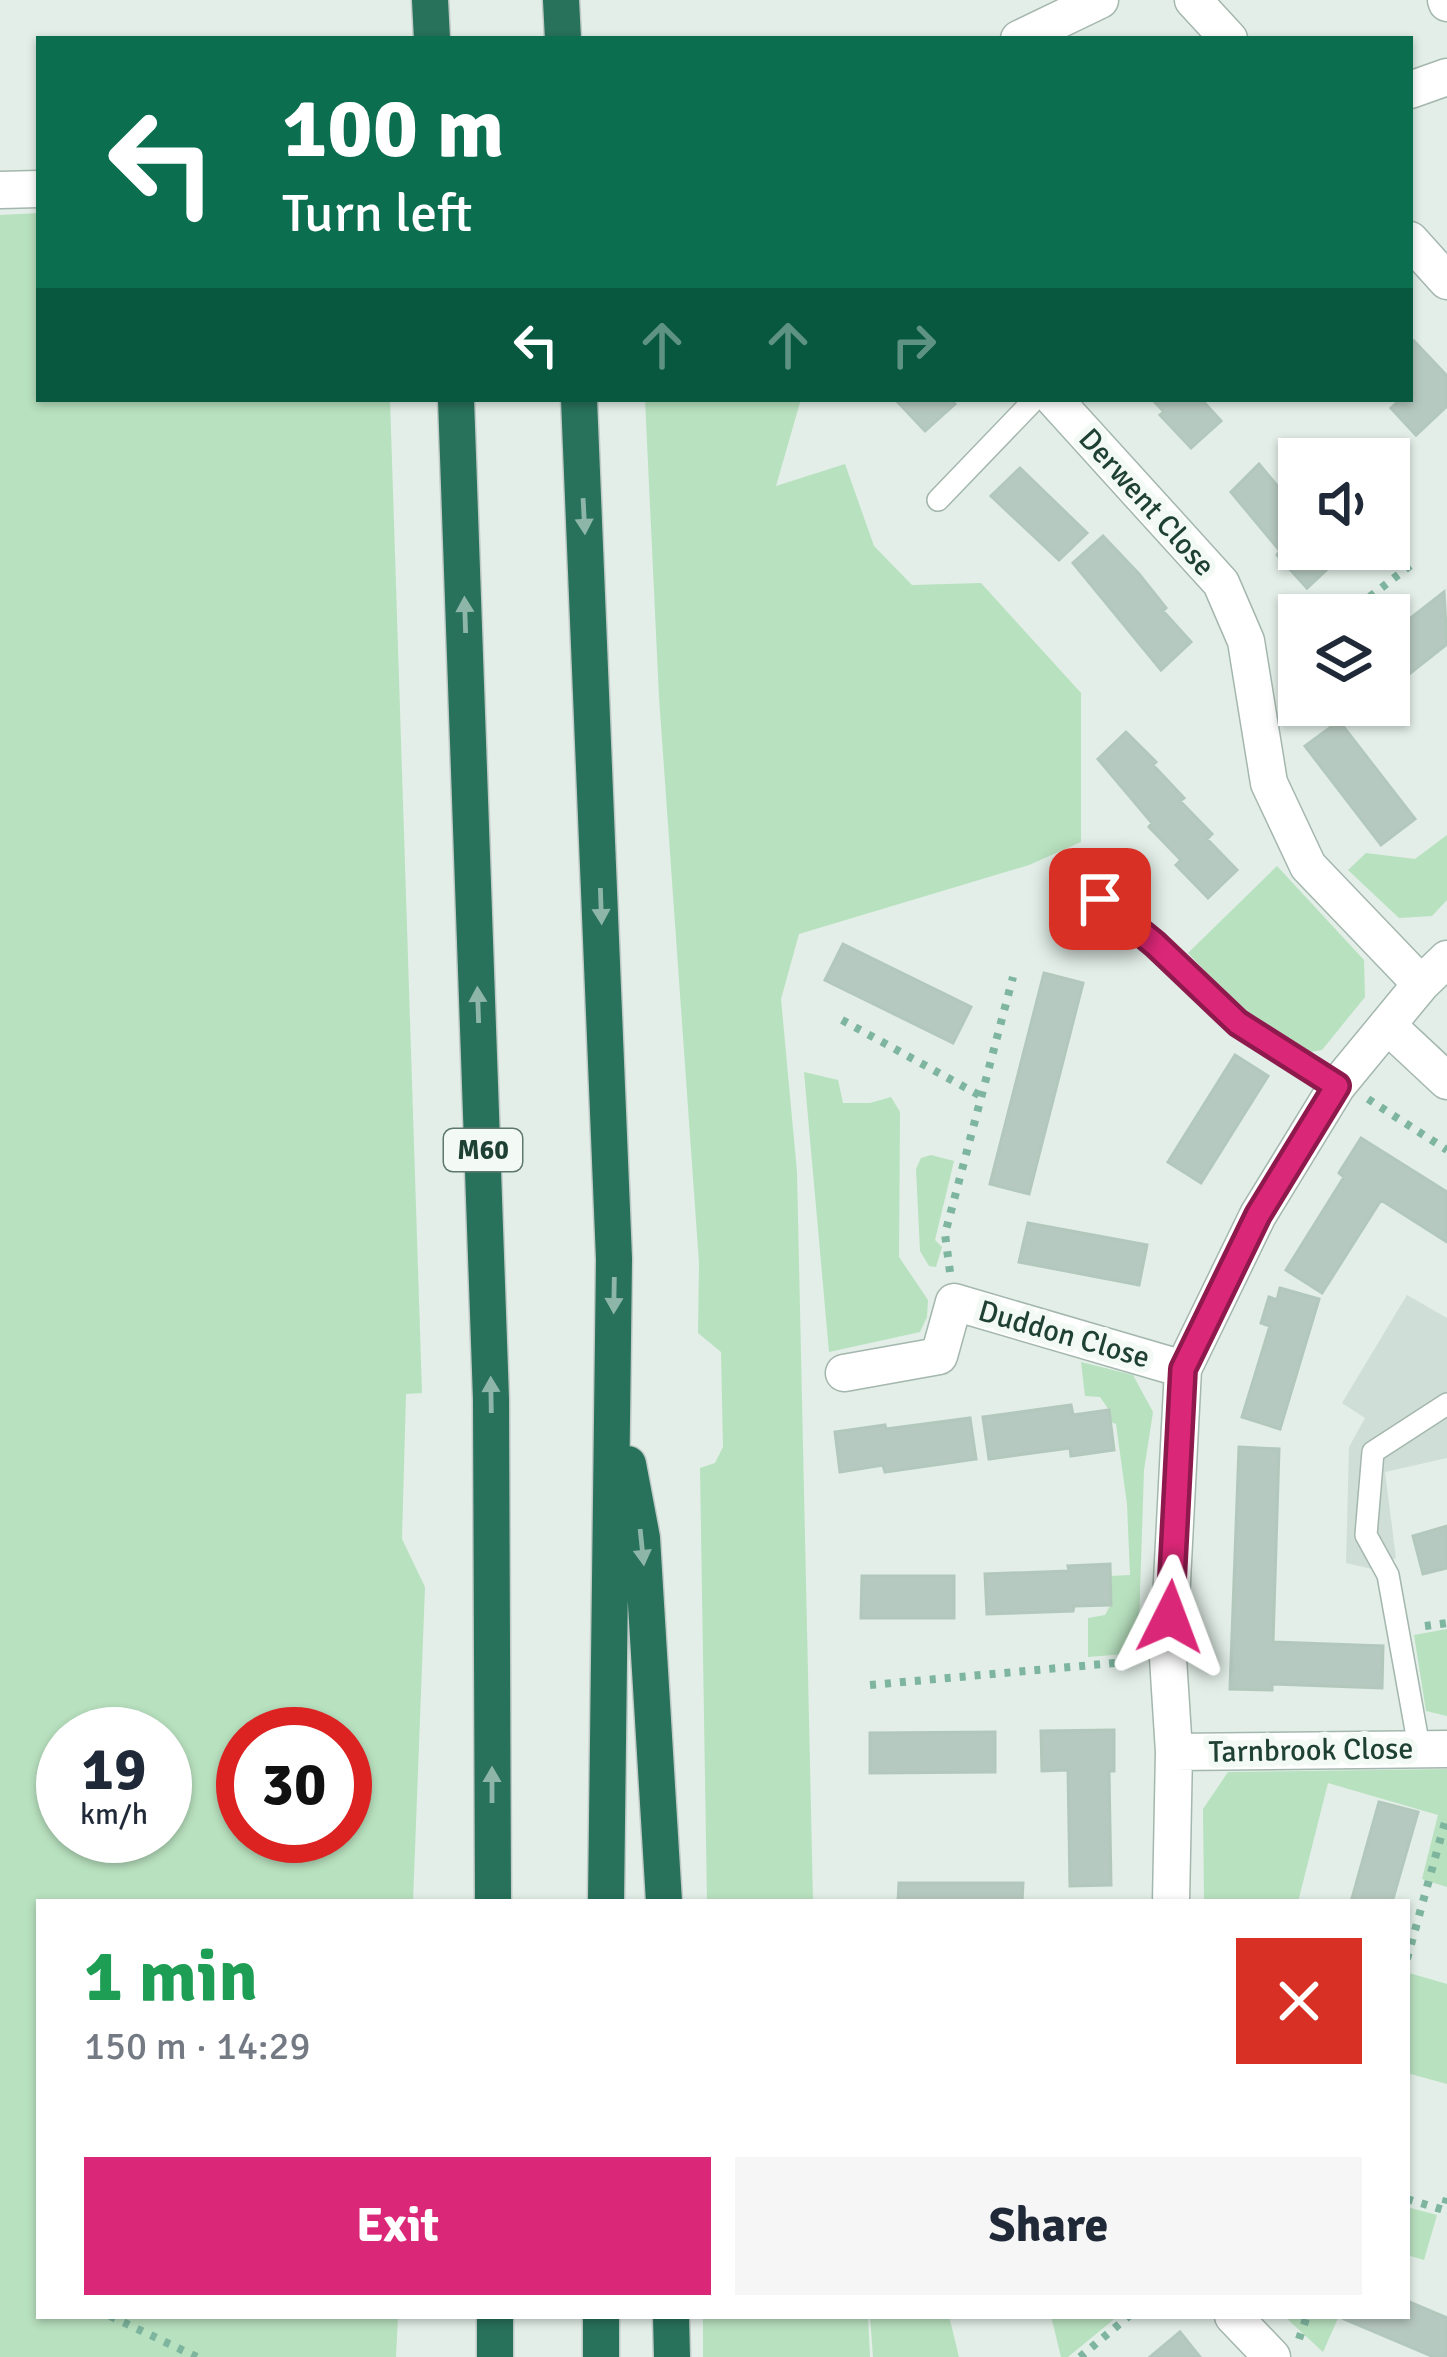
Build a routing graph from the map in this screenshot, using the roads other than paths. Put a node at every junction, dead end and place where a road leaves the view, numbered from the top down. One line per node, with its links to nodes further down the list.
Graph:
1 (430, 0): 5 (highway)
2 (561, 0): 6 (highway)
3 (1100, 0): 7 (street)
4 (1192, 0): 8 (street)
5 (432, 36)
6 (563, 36)
7 (1025, 36)
8 (1225, 36)
9 (1447, 77): 10 (street)
10 (1413, 89)
11 (36, 189): 12 (street)
12 (0, 190)
13 (1413, 242): 14 (street)
14 (1447, 281)
15 (456, 402): 31 (highway, M60, one-way to 15)
16 (579, 402): 27 (highway, one-way to 27)
17 (1032, 402): 19 (lane)
18 (1057, 402): 21 (street, Derwent Close)
19 (938, 500)
20 (1100, 899): 24 (lane)
21 (1434, 971): 22 (street)
22 (1387, 1025): 23 (street); 24 (street)
23 (1447, 1081)
24 (1339, 1084): 25 (street)
25 (1183, 1369): 26 (street, Duddon Close); 30 (street)
26 (844, 1373)
27 (613, 1390): 32 (highway); 33 (highway, one-way to 33)
28 (1447, 1405): 29 (lane)
29 (1433, 1748): 30 (street, Tarnbrook Close)
30 (1174, 1752): 34 (street)
31 (493, 1899)
32 (606, 1899)
33 (664, 1899)
34 (1171, 1899)
35 (495, 2319): 39 (highway)
36 (601, 2319): 40 (highway)
37 (671, 2319): 41 (highway)
38 (1236, 2319): 42 (street)
39 (495, 2357)
40 (601, 2357)
41 (671, 2357)
42 (1272, 2357)

